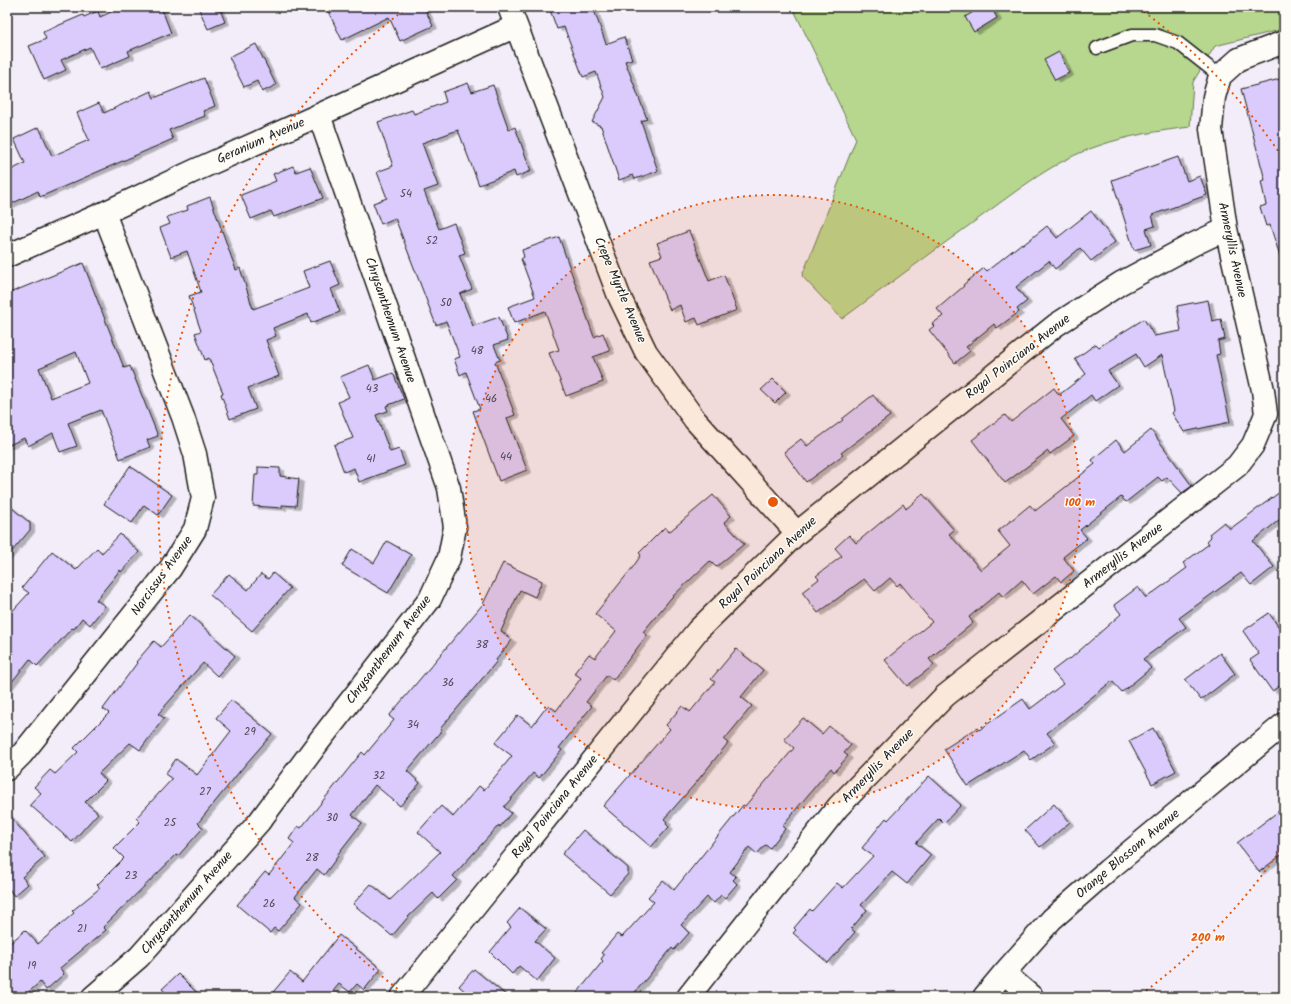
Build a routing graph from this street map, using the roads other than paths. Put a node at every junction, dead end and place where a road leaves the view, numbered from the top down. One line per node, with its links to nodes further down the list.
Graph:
1 (512, 16): 5 (street, Geranium Avenue); 9 (street, Crepe Myrtle Avenue)
2 (1284, 42): 4 (street)
3 (1097, 48): 4 (lane)
4 (1220, 76): 7 (street, Armeryllis Avenue)
5 (319, 116): 6 (street, Geranium Avenue); 13 (street, Chrysanthemum Avenue)
6 (104, 213): 8 (street, Geranium Avenue); 11 (street, Narcissus Avenue)
7 (1226, 229): 9 (street, Royal Poinciana Avenue); 15 (street, Armeryllis Avenue)
8 (7, 256)
9 (797, 533): 14 (street, Royal Poinciana Avenue)
10 (1284, 724): 12 (street, Orange Blossom Avenue)
11 (7, 769)
12 (1004, 973): 16 (street, Orange Blossom Avenue); 17 (street)
13 (93, 997)
14 (402, 997)
15 (688, 997)
16 (984, 997)
17 (1032, 997)

